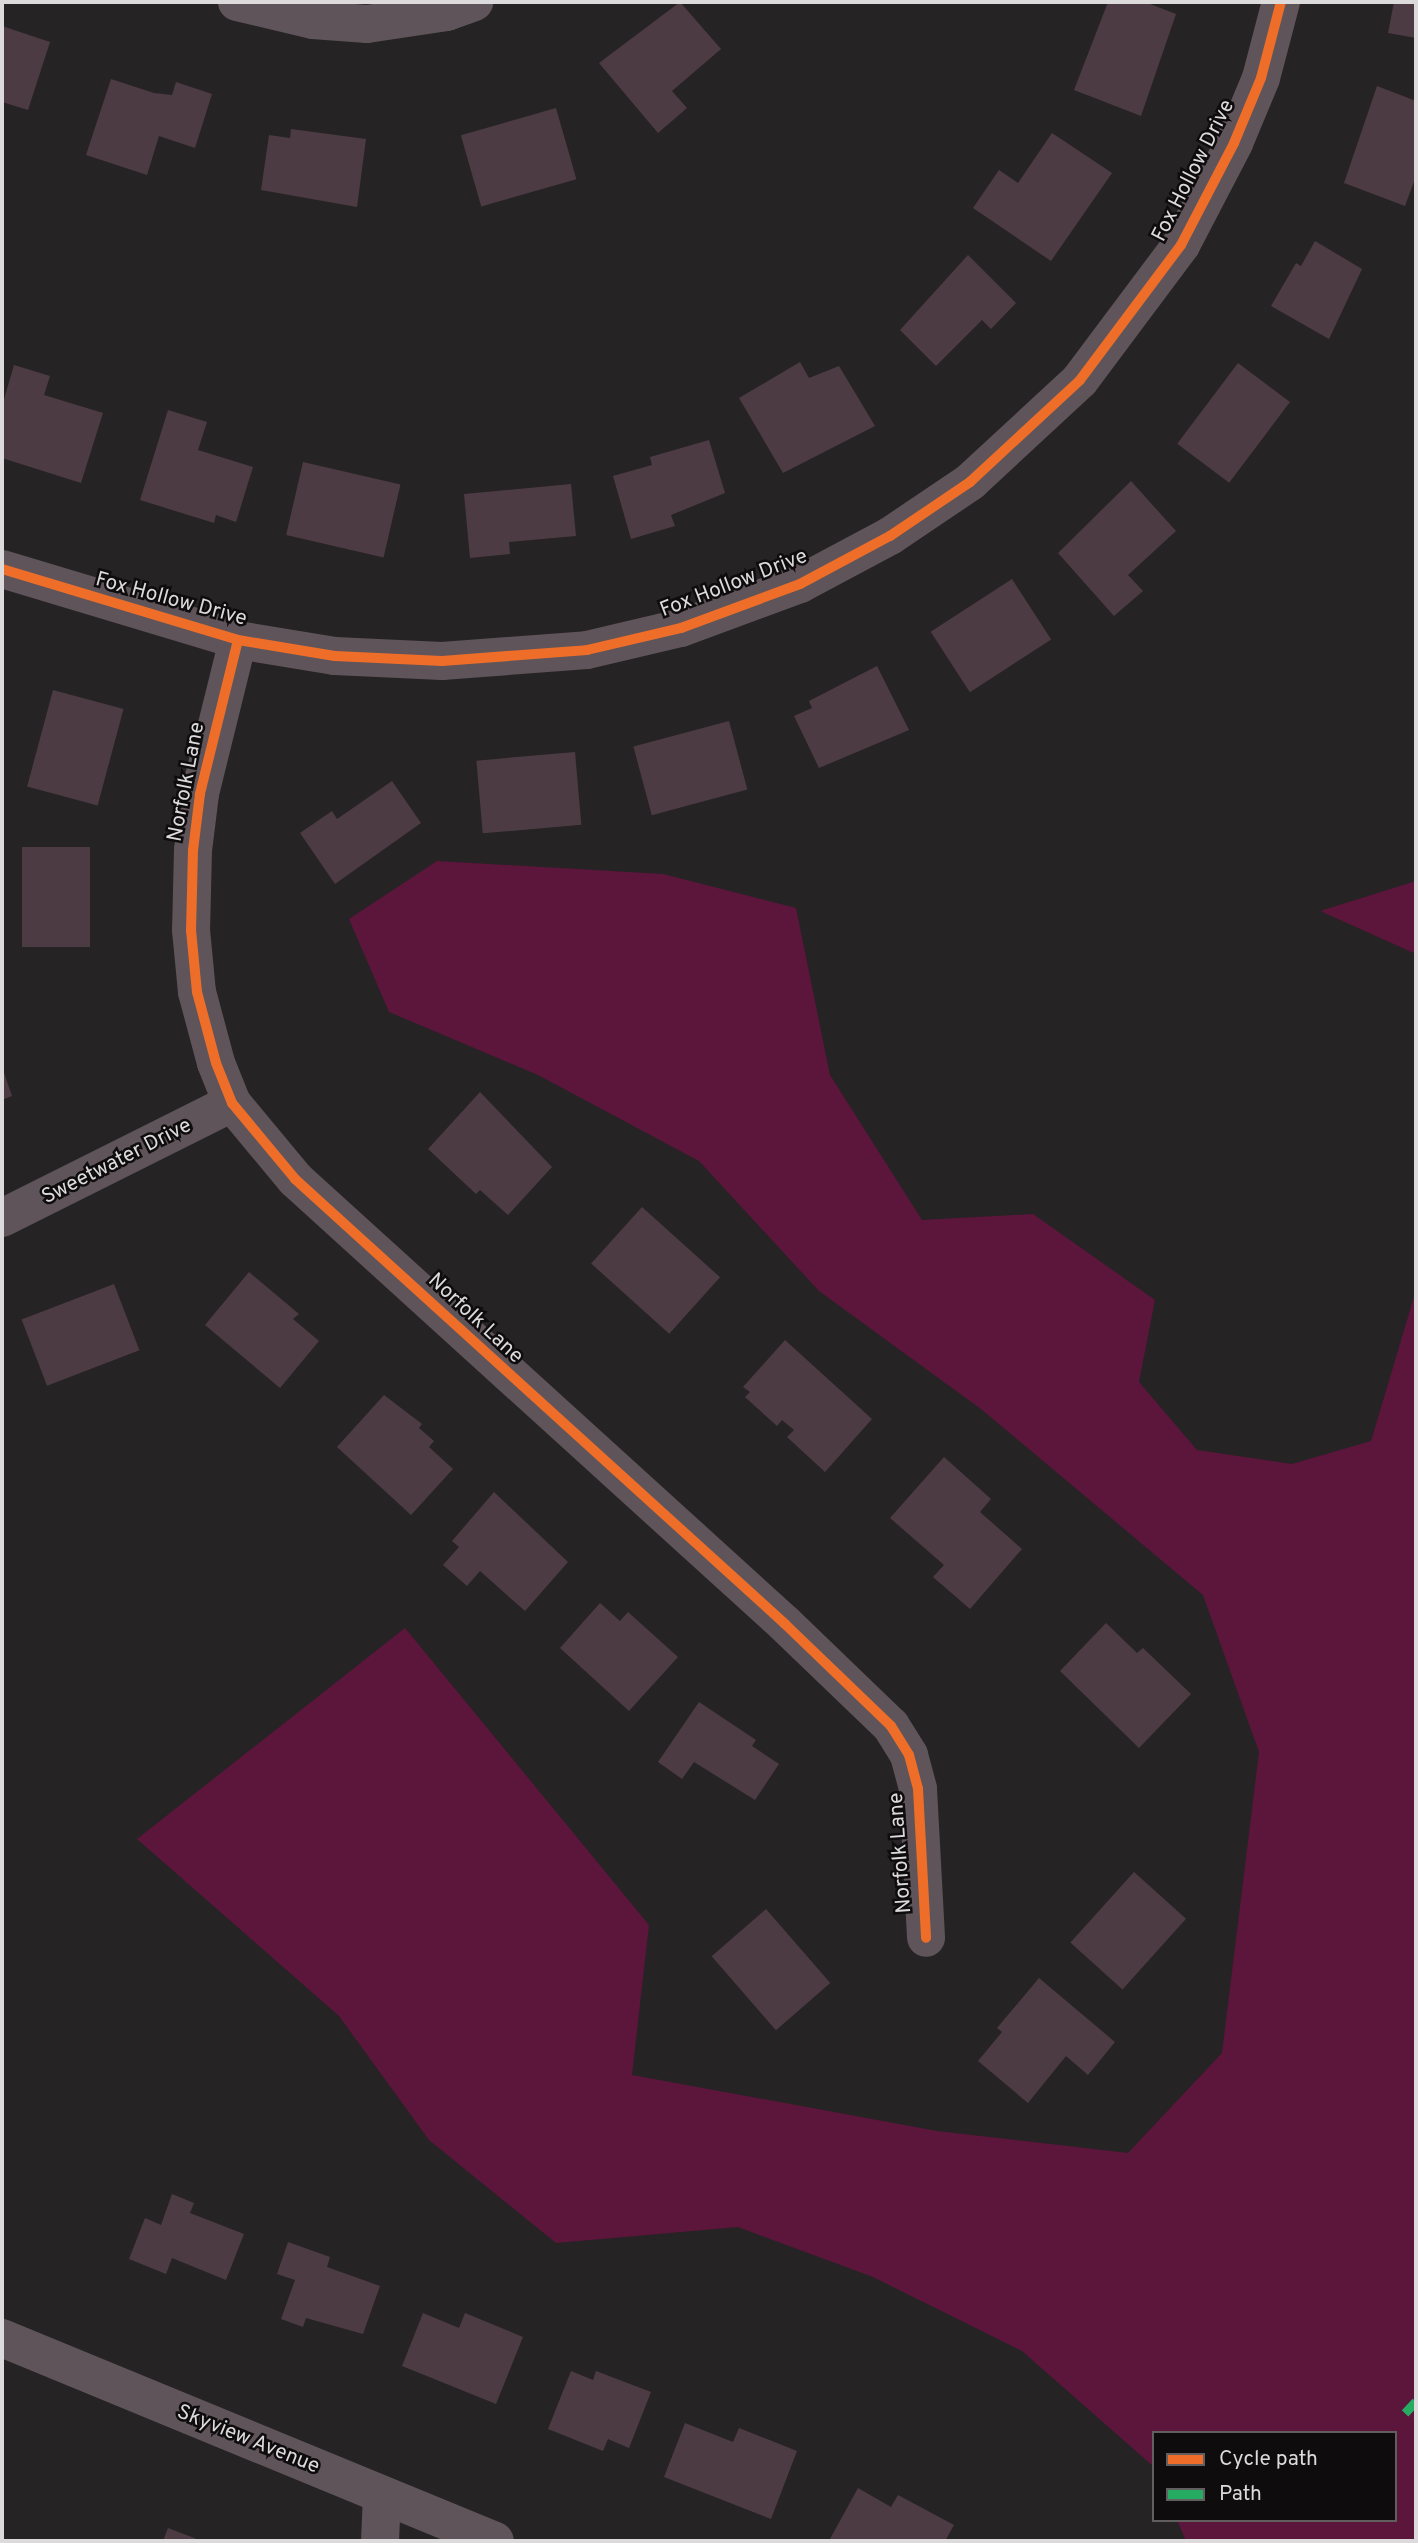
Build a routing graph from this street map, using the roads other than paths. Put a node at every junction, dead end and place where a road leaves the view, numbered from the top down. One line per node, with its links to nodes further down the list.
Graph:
1 (237, 2): 2 (street)
2 (474, 2)
3 (1281, 2): 5 (street, Fox Hollow Drive)
4 (2, 569): 5 (street, Fox Hollow Drive)
5 (238, 640): 6 (street, Norfolk Lane)
6 (232, 1103): 7 (street, Sweetwater Drive); 8 (street, Norfolk Lane)
7 (2, 1218)
8 (926, 1938)
9 (2, 2338): 10 (street, Skyview Avenue)
10 (382, 2495): 11 (street); 12 (street, Skyview Avenue)
11 (380, 2541)
12 (495, 2541)

